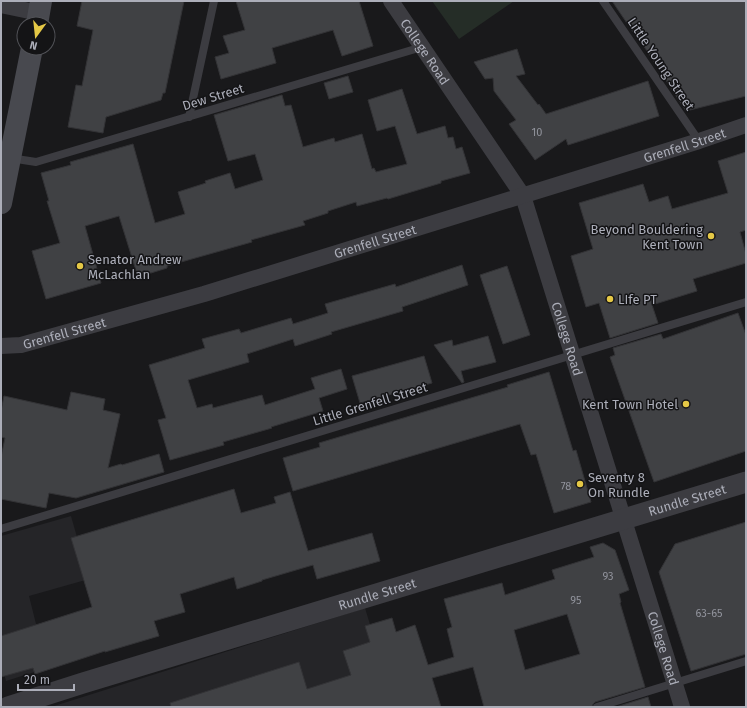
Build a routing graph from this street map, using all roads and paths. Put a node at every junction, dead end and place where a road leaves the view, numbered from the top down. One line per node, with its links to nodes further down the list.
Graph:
1 (214, 1): 8 (lane)
2 (391, 1): 6 (street, College Road)
3 (603, 1): 10 (lane, Little Young Street)
4 (1, 5): 5 (street)
5 (39, 13)
6 (422, 47): 8 (lane, Dew Street); 12 (street, College Road)
7 (30, 56): 11 (main road)
8 (189, 117): 11 (lane, Dew Street)
9 (746, 126): 10 (street, Grenfell Street)
10 (699, 141): 12 (street, Grenfell Street)
11 (10, 158): 13 (main road)
12 (522, 196): 15 (street, Grenfell Street); 16 (street, College Road)
13 (1, 203)
14 (746, 302): 16 (lane, Little Grenfell Street)
15 (1, 346)
16 (572, 355): 18 (street, College Road); 19 (lane, Little Grenfell Street)
17 (746, 482): 18 (street, Rundle Street)
18 (624, 519): 21 (street, College Road); 22 (street, Rundle Street)
19 (1, 529)
20 (746, 661): 21 (lane)
21 (675, 683): 23 (lane); 24 (street, College Road)
22 (8, 707)
23 (597, 707)
24 (682, 707)

